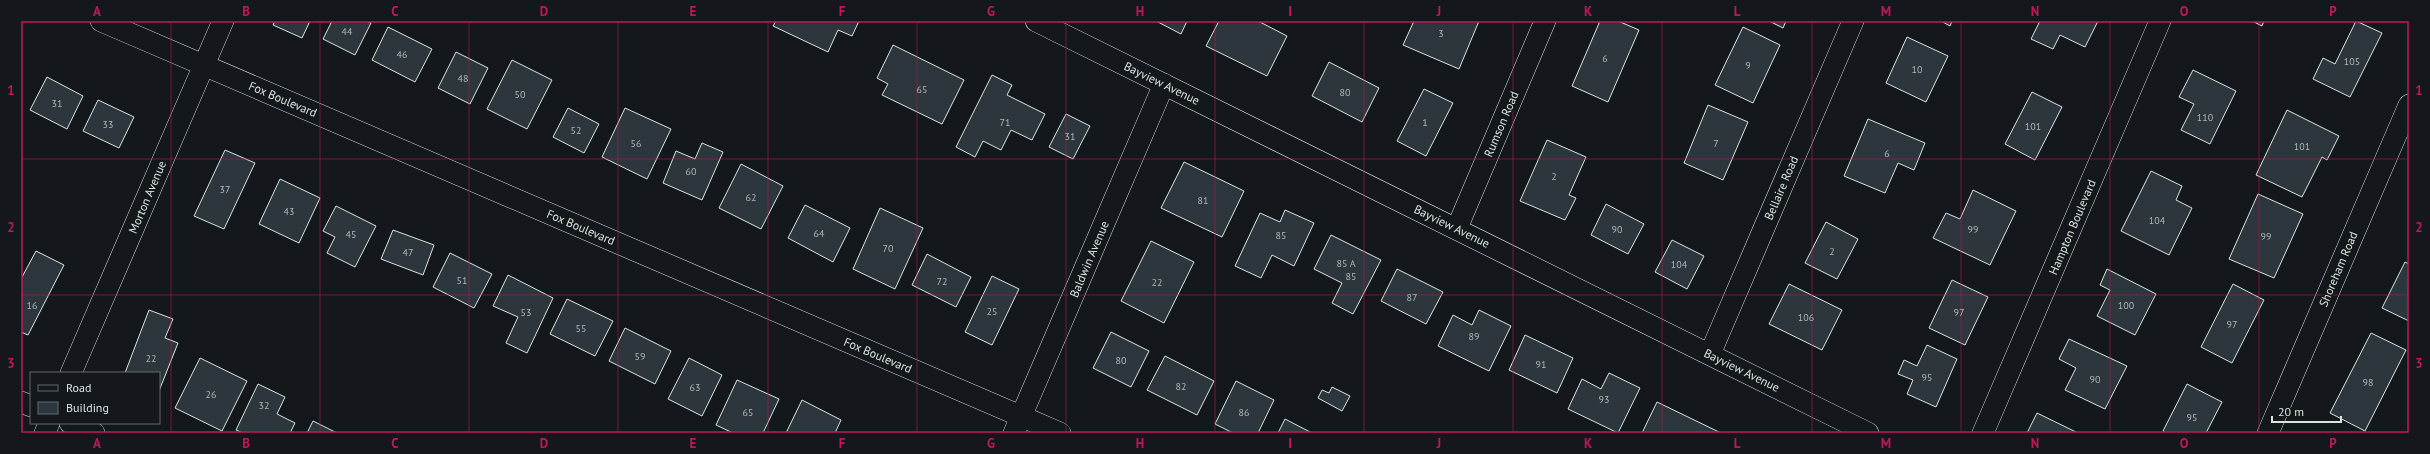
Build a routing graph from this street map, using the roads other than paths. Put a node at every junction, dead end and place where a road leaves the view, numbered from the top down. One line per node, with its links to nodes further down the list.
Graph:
1 (101, 21): 7 (street, Fox Boulevard)
2 (223, 21): 7 (street, Morton Avenue)
3 (1036, 21): 8 (street, Bayview Avenue)
4 (1545, 21): 10 (street, Rumson Road)
5 (1853, 21): 11 (street, Bellaire Road)
6 (2160, 21): 18 (street, Hampton Boulevard)
7 (204, 65): 12 (street, Morton Avenue); 14 (street, Fox Boulevard)
8 (1164, 84): 10 (street, Bayview Avenue); 14 (street, Baldwin Avenue)
9 (2409, 105): 19 (street, Shoreham Road)
10 (1457, 228): 11 (street, Bayview Avenue)
11 (1710, 354): 17 (street, Bayview Avenue)
12 (71, 372)
13 (72, 424): 15 (street)
14 (1018, 425): 16 (street, Fox Boulevard)
15 (94, 433)
16 (1060, 433)
17 (1868, 433)
18 (1983, 433)
19 (2268, 433)

